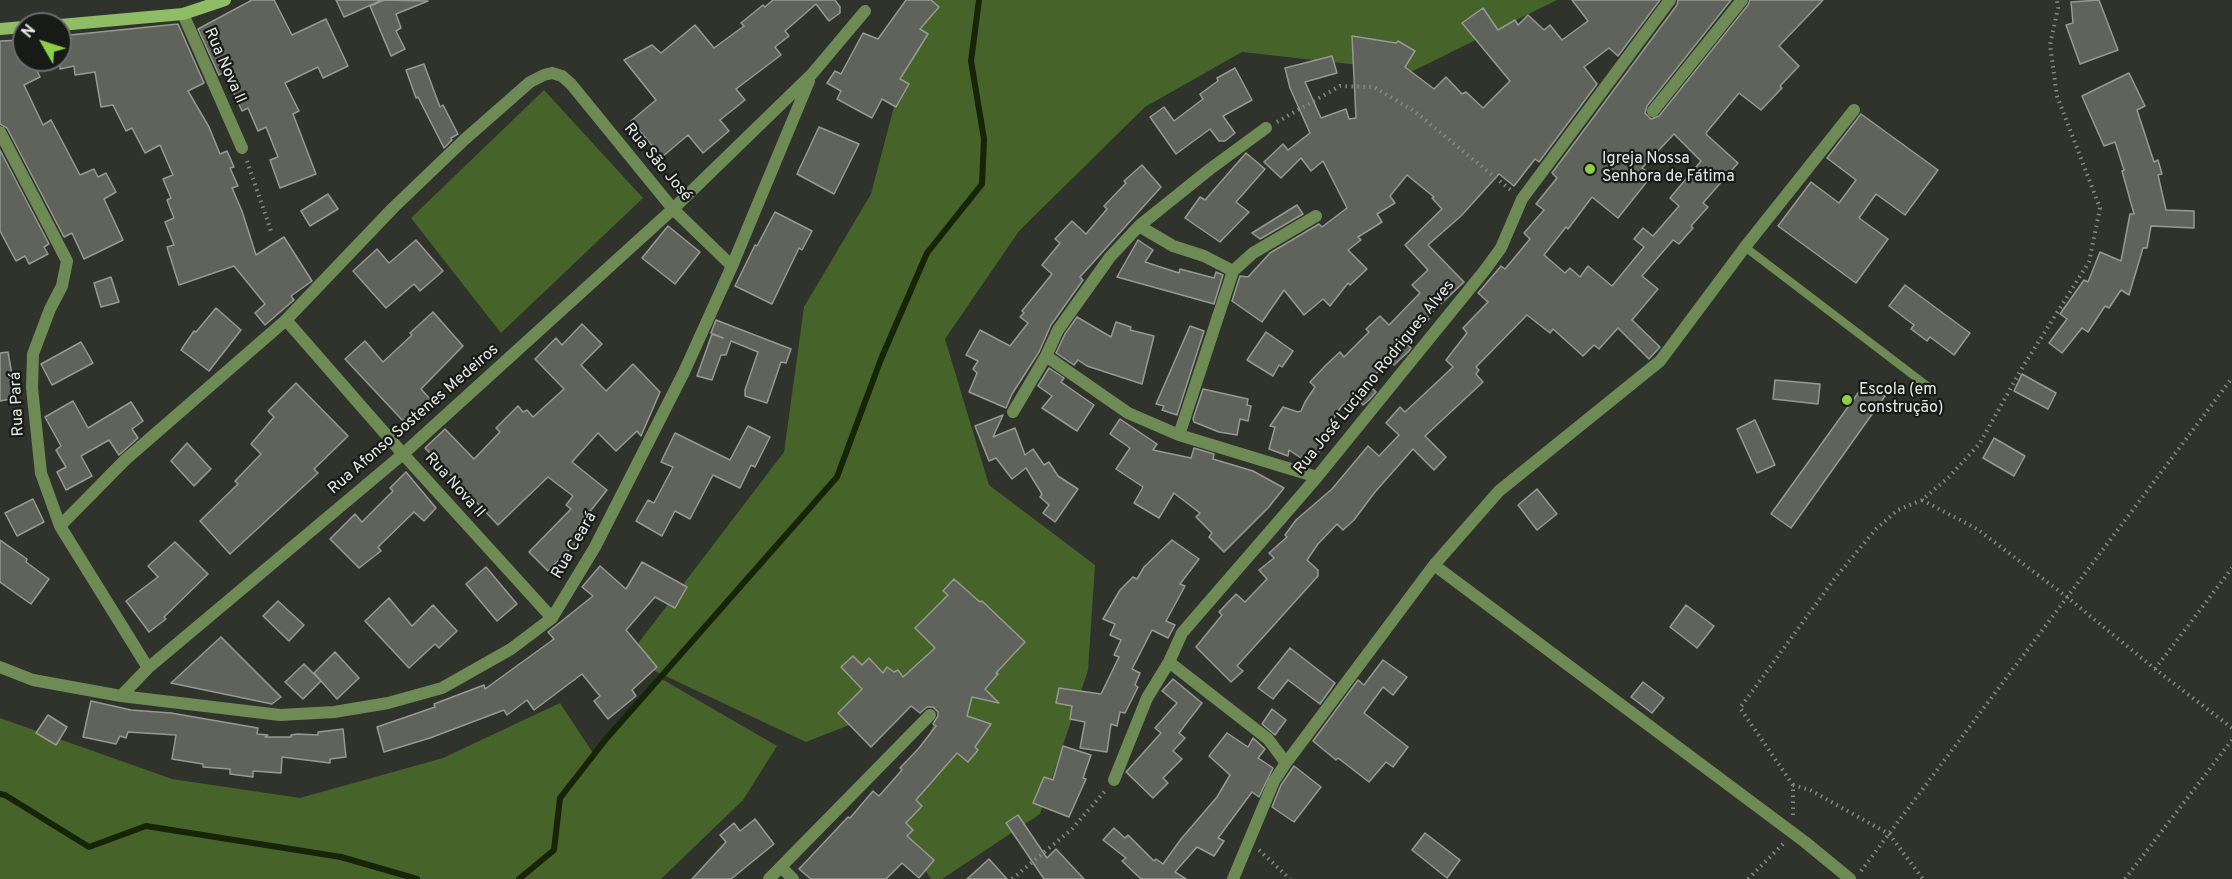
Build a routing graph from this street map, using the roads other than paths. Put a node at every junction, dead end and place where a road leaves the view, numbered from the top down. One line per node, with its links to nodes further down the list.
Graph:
1 (225, 0): 5 (street)
2 (1670, 0): 25 (street, Rua José Luciano Rodrigues Alves)
3 (1742, 0): 9 (street)
4 (865, 11): 7 (street)
5 (183, 14): 6 (street); 12 (street, Rua Nova II)
6 (72, 24)
7 (812, 74): 13 (street, Rua Afonso Sostenes Medeiros); 17 (street, Rua Ceará)
8 (1854, 110): 16 (street)
9 (1653, 111)
10 (1266, 128): 15 (street)
11 (0, 132): 26 (street, Rua Pará)
12 (242, 148)
13 (673, 209): 17 (street, Rua São José); 19 (street, Rua São José); 24 (street, Rua Afonso Sostenes Medeiros)
14 (1316, 216): 18 (street)
15 (1139, 226): 18 (street); 20 (street)
16 (1745, 247): 21 (lane); 27 (street)
17 (732, 266): 28 (street, Rua Ceará)
18 (1233, 271): 23 (street)
19 (286, 320): 24 (street, Rua Nova II); 26 (street)
20 (1046, 356): 22 (street); 23 (street)
21 (1930, 388)
22 (1014, 412)
23 (1179, 435): 25 (street)
24 (403, 454): 28 (street, Rua Nova II); 31 (street, Rua Afonso Sostenes Medeiros)
25 (1317, 477): 29 (street, Rua José Luciano Rodrigues Alves)
26 (60, 526): 31 (street, Rua Pará)
27 (1434, 565): 34 (street); 40 (street)
28 (552, 618): 32 (street, Rua Ceará)
29 (1169, 662): 34 (street); 35 (street, Rua José Luciano Rodrigues Alves)
30 (0, 667): 32 (street)
31 (148, 668): 32 (street, Rua Afonso Sostenes Medeiros)
32 (121, 696)
33 (930, 715): 36 (street)
34 (1286, 763): 39 (street)
35 (1114, 780)
36 (781, 867): 37 (street); 38 (street)
37 (769, 879)
38 (793, 879)
39 (1233, 879)
40 (1850, 879)

